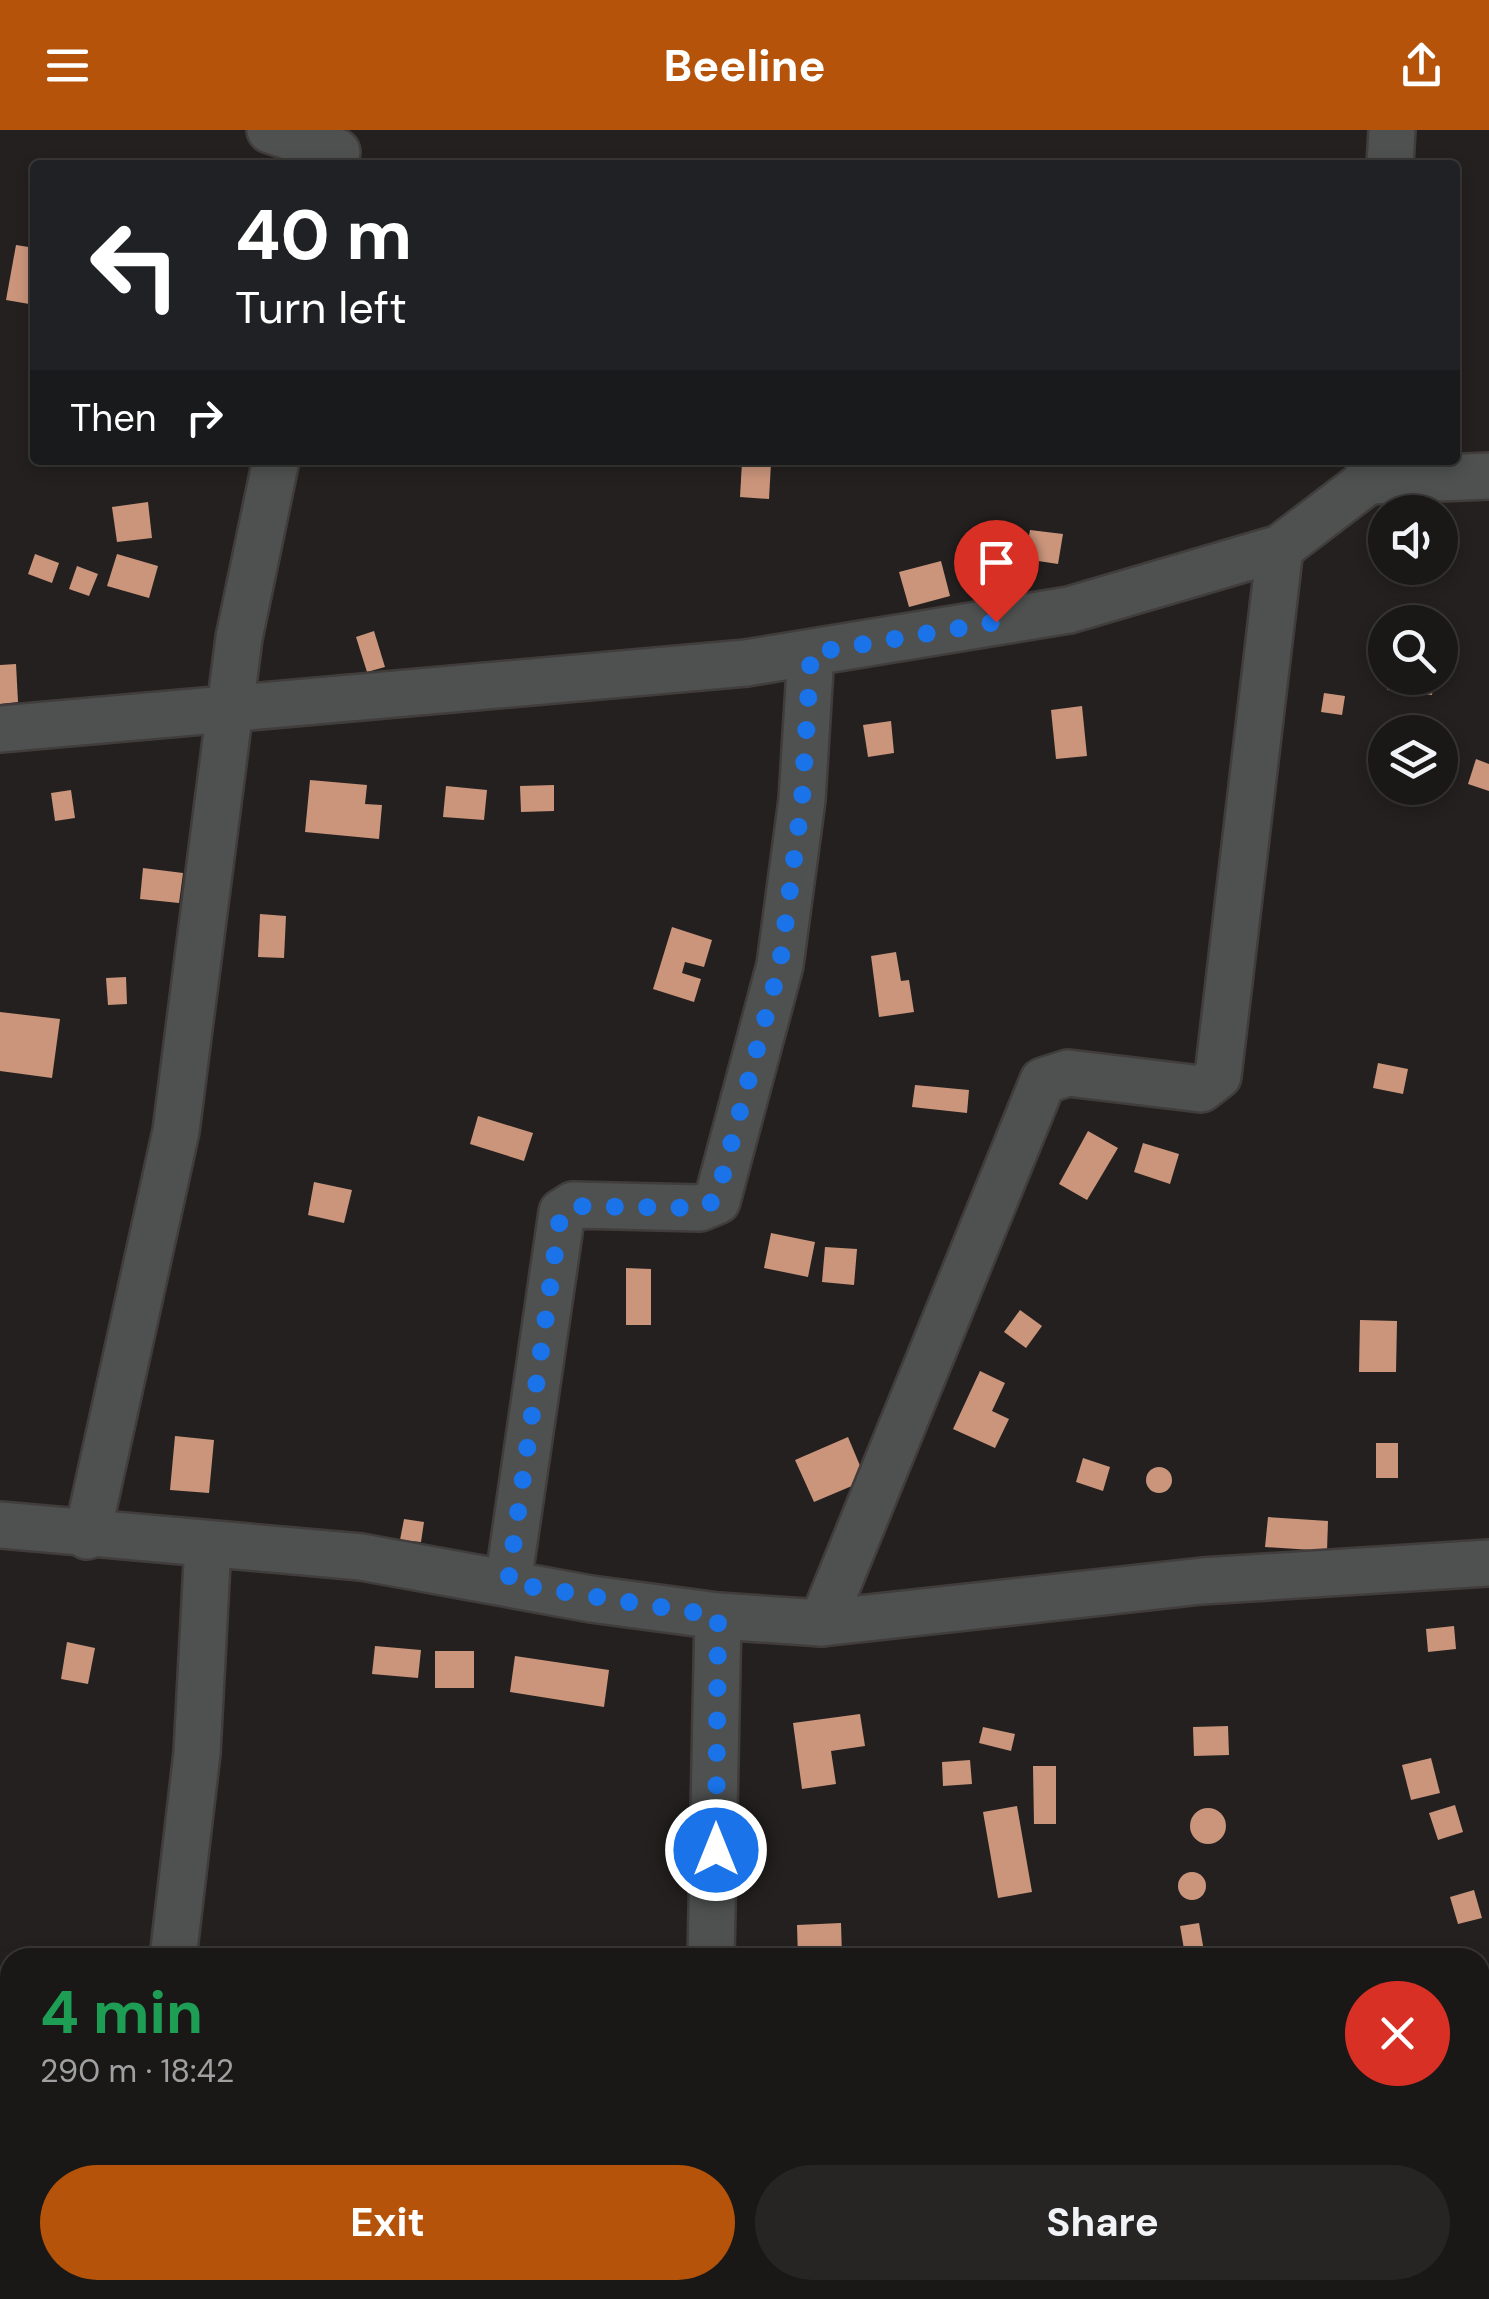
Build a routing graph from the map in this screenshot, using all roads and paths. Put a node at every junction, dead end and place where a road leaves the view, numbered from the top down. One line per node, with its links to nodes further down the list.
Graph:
1 (270, 130): 2 (street)
2 (339, 149)
3 (275, 465): 8 (street)
4 (1369, 470): 5 (street); 6 (street)
5 (1489, 476)
6 (1280, 548): 7 (street); 16 (street)
7 (811, 653): 8 (street); 14 (street)
8 (232, 705): 9 (street); 11 (street)
9 (0, 729)
10 (0, 1525): 11 (street)
11 (87, 1536): 12 (street)
12 (208, 1544): 14 (street); 17 (street)
13 (1489, 1564): 16 (street)
14 (508, 1583): 15 (street)
15 (718, 1616): 16 (street); 18 (street)
16 (822, 1623)
17 (174, 1948)
18 (711, 1948)

